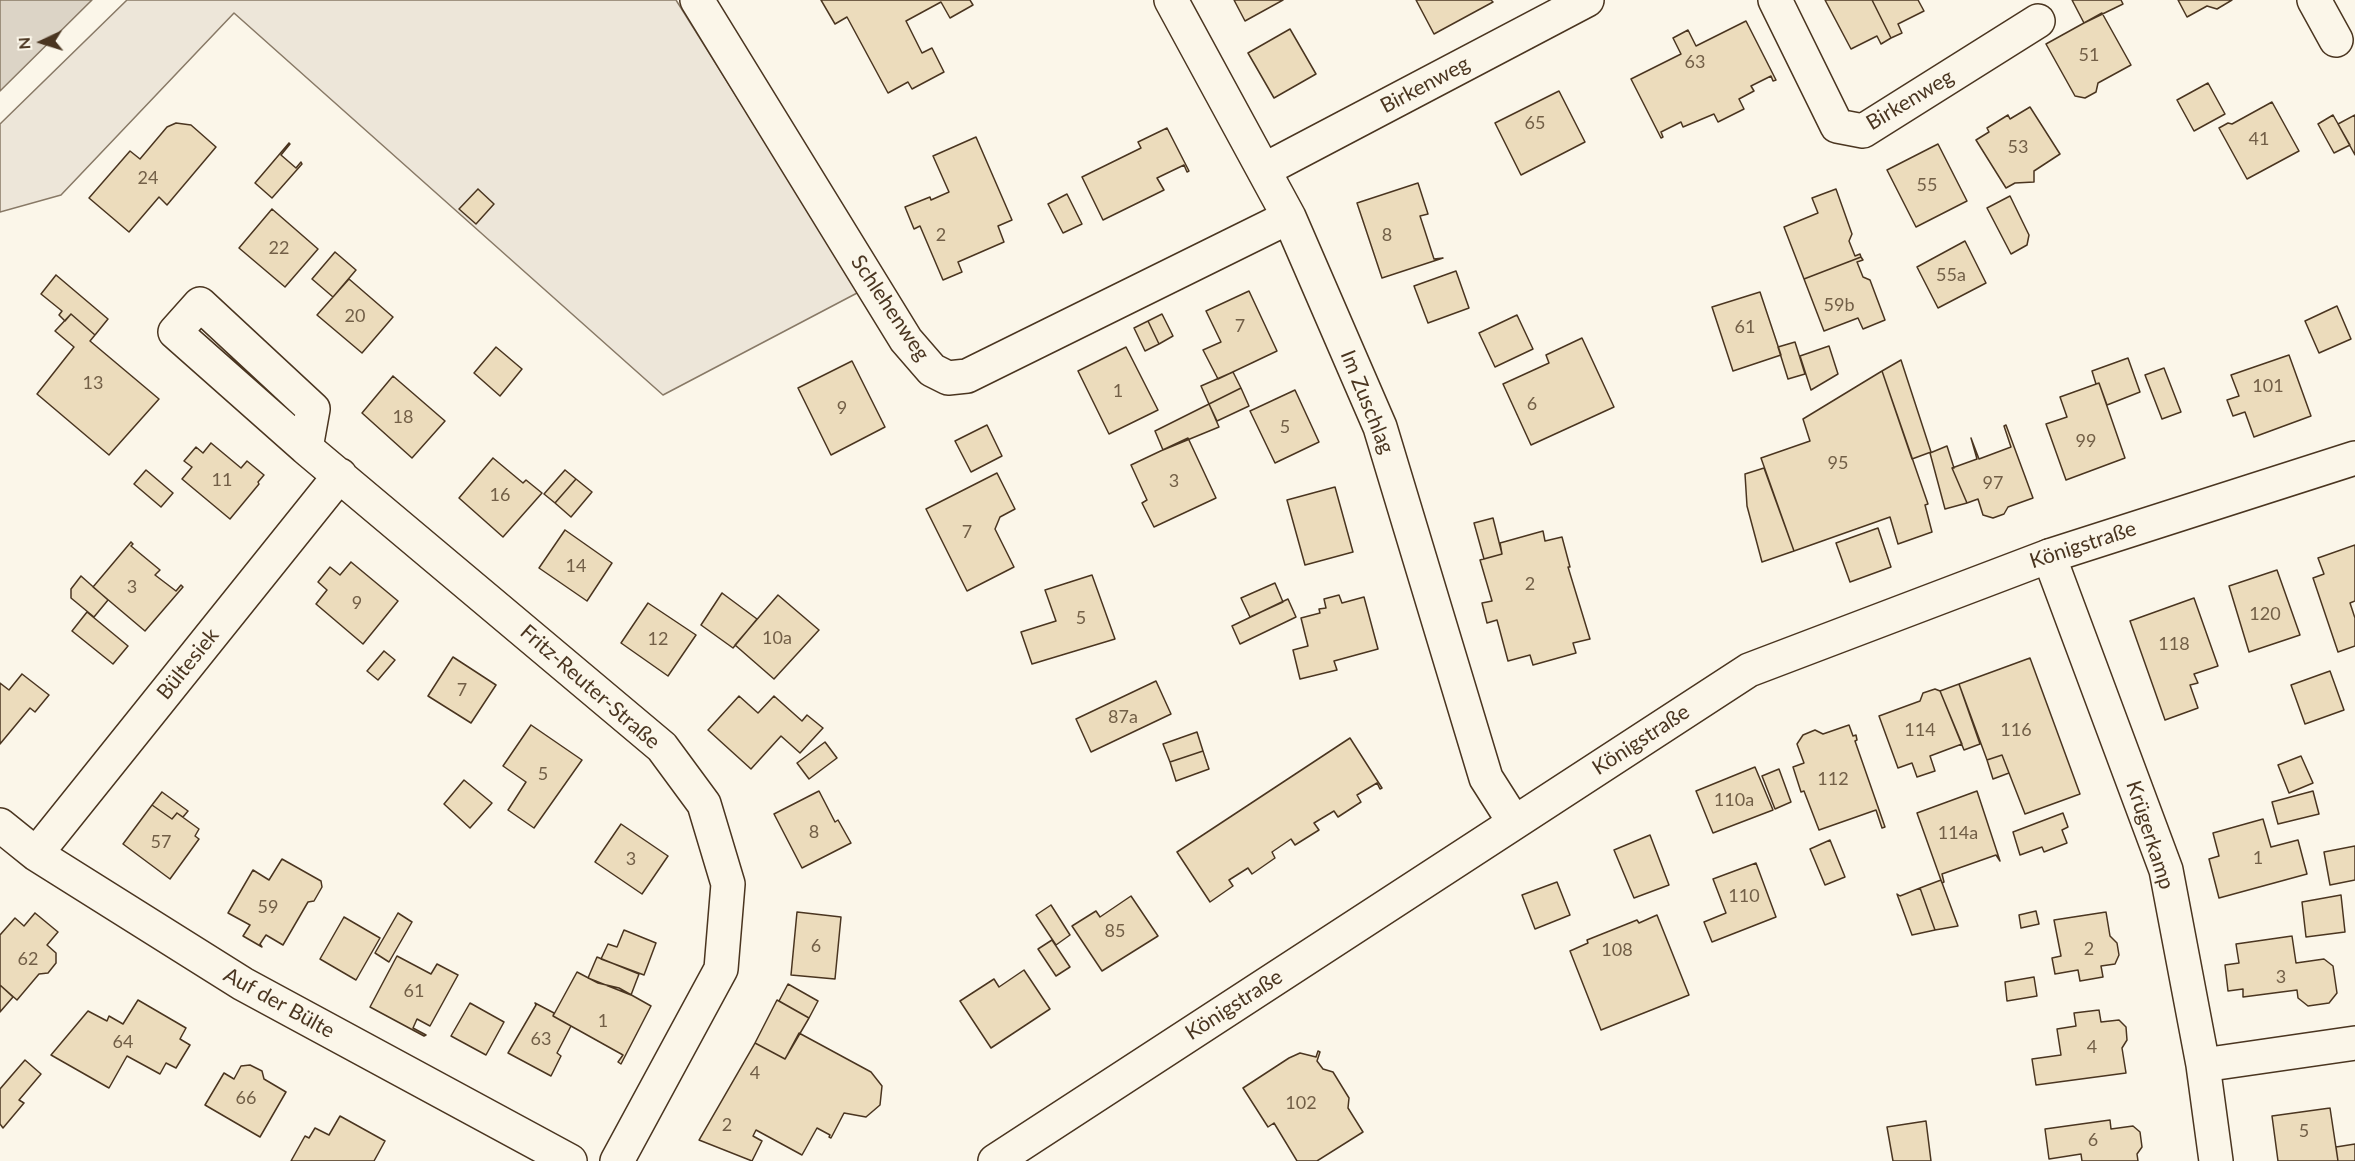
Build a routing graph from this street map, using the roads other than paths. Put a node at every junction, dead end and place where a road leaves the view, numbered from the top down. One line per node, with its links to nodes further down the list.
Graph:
1 (697, 0): 9 (street, Schlehenweg)
2 (1171, 0): 8 (street, Im Zuschlag)
3 (1587, 0): 8 (street, Birkenweg)
4 (1775, 0): 6 (street, Birkenweg)
5 (2314, 0): 7 (street)
6 (2037, 21)
7 (2336, 40)
8 (1264, 170): 9 (street, Im Zuschlag)
9 (1288, 217): 14 (street, Im Zuschlag)
10 (306, 448): 12 (street, Fritz-Reuter-Straße)
11 (2355, 458): 13 (street, Königstraße)
12 (340, 475): 16 (street, Bültesiek); 20 (street, Fritz-Reuter-Straße)
13 (2049, 555): 14 (street, Königstraße); 18 (street, Krügerkamp)
14 (1514, 822): 21 (street, Königstraße)
15 (0, 825): 16 (street, Auf der Bülte)
16 (36, 854): 19 (street, Auf der Bülte)
17 (2355, 1043): 18 (street)
18 (2203, 1065): 22 (street, Krügerkamp)
19 (570, 1161)
20 (617, 1161)
21 (995, 1161)
22 (2216, 1161)

